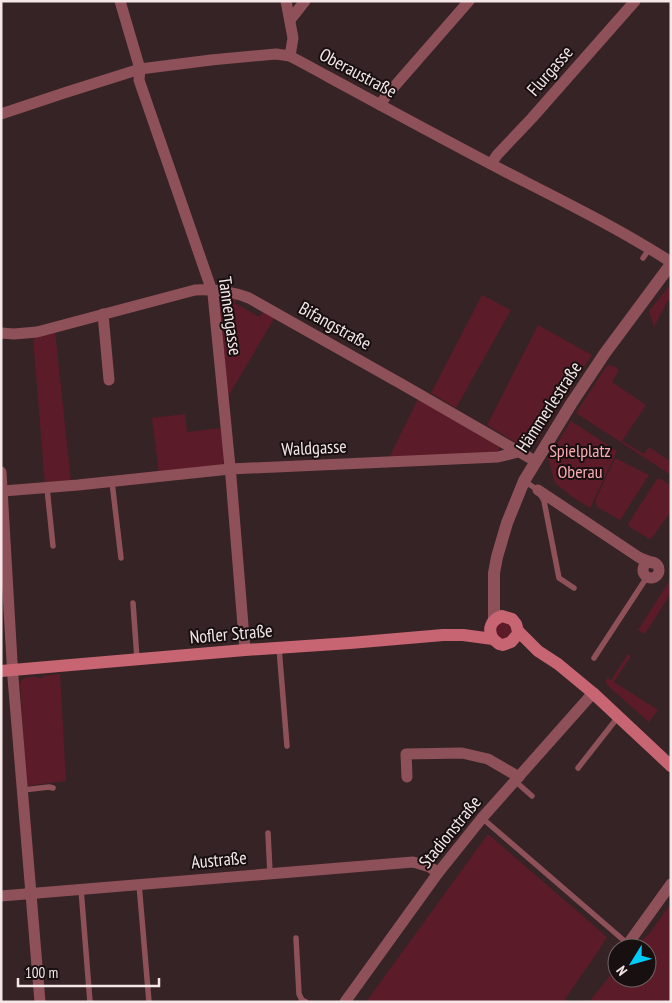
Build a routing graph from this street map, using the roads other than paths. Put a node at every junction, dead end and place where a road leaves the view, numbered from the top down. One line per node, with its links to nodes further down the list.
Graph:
1 (120, 1): 8 (street, Tannengasse)
2 (286, 1): 6 (street)
3 (305, 1): 6 (street)
4 (469, 1): 9 (street)
5 (635, 1): 11 (street, Flurgasse)
6 (290, 20): 7 (street)
7 (290, 56): 8 (street, Oberaustraße); 9 (street, Oberaustraße)
8 (140, 69): 10 (street, Oberaustraße); 15 (street, Tannengasse)
9 (380, 105): 11 (street, Oberaustraße)
10 (1, 114)
11 (492, 164): 12 (street, Oberaustraße)
12 (650, 248): 13 (lane); 14 (street, Oberaustraße)
13 (643, 258)
14 (671, 263): 20 (street, Hämmerlestraße)
15 (212, 289): 16 (street, Bifangstraße); 19 (street, Bifangstraße); 21 (street, Tannengasse)
16 (102, 314): 17 (street, Bifangstraße); 18 (street)
17 (1, 333)
18 (109, 380)
19 (518, 452): 20 (street, Bifangstraße); 21 (street, Waldgasse)
20 (535, 462): 23 (street, Hämmerlestraße)
21 (230, 470): 24 (street, Waldgasse); 39 (street, Tannengasse)
22 (1, 472): 27 (street)
23 (524, 481): 26 (lane); 34 (street, Hämmerlestraße)
24 (112, 482): 25 (street, Waldgasse); 30 (lane)
25 (47, 488): 27 (street, Waldgasse); 29 (lane)
26 (538, 490): 31 (street); 32 (lane)
27 (2, 491): 28 (street)
28 (3, 546): 42 (street)
29 (53, 546)
30 (120, 558)
31 (646, 566): 40 (lane)
32 (574, 588)
33 (133, 603): 41 (lane)
34 (497, 620): 35 (main road, Nofler Straße); 36 (main road); 37 (main road)
35 (463, 635): 37 (main road, Nofler Straße); 38 (main road, Nofler Straße)
36 (514, 637): 37 (main road, Nofler Straße); 43 (main road)
37 (493, 639)
38 (279, 647): 39 (main road, Nofler Straße); 45 (lane)
39 (245, 650): 41 (main road, Nofler Straße)
40 (594, 658)
41 (137, 659): 42 (main road, Nofler Straße)
42 (7, 671): 51 (street)
43 (592, 693): 44 (main road); 49 (street, Stadionstraße)
44 (618, 717): 46 (main road); 47 (lane)
45 (287, 746)
46 (671, 766)
47 (578, 768)
48 (407, 777): 49 (street)
49 (517, 779): 52 (lane); 53 (street, Stadionstraße)
50 (53, 788): 51 (lane)
51 (23, 790): 60 (street)
52 (532, 796)
53 (482, 818): 56 (street, Stadionstraße); 63 (lane)
54 (268, 833): 55 (lane)
55 (270, 873): 56 (street, Austraße); 57 (street, Austraße)
56 (438, 873): 69 (street, Stadionstraße)
57 (139, 884): 59 (street, Austraße); 67 (lane)
58 (671, 884): 64 (street)
59 (81, 889): 60 (street, Austraße); 66 (lane)
60 (32, 893): 61 (street, Austraße); 65 (street)
61 (1, 896)
62 (296, 938): 68 (lane)
63 (618, 938)
64 (633, 938)
65 (40, 1002)
66 (90, 1002)
67 (149, 1002)
68 (306, 1002)
69 (345, 1002)

